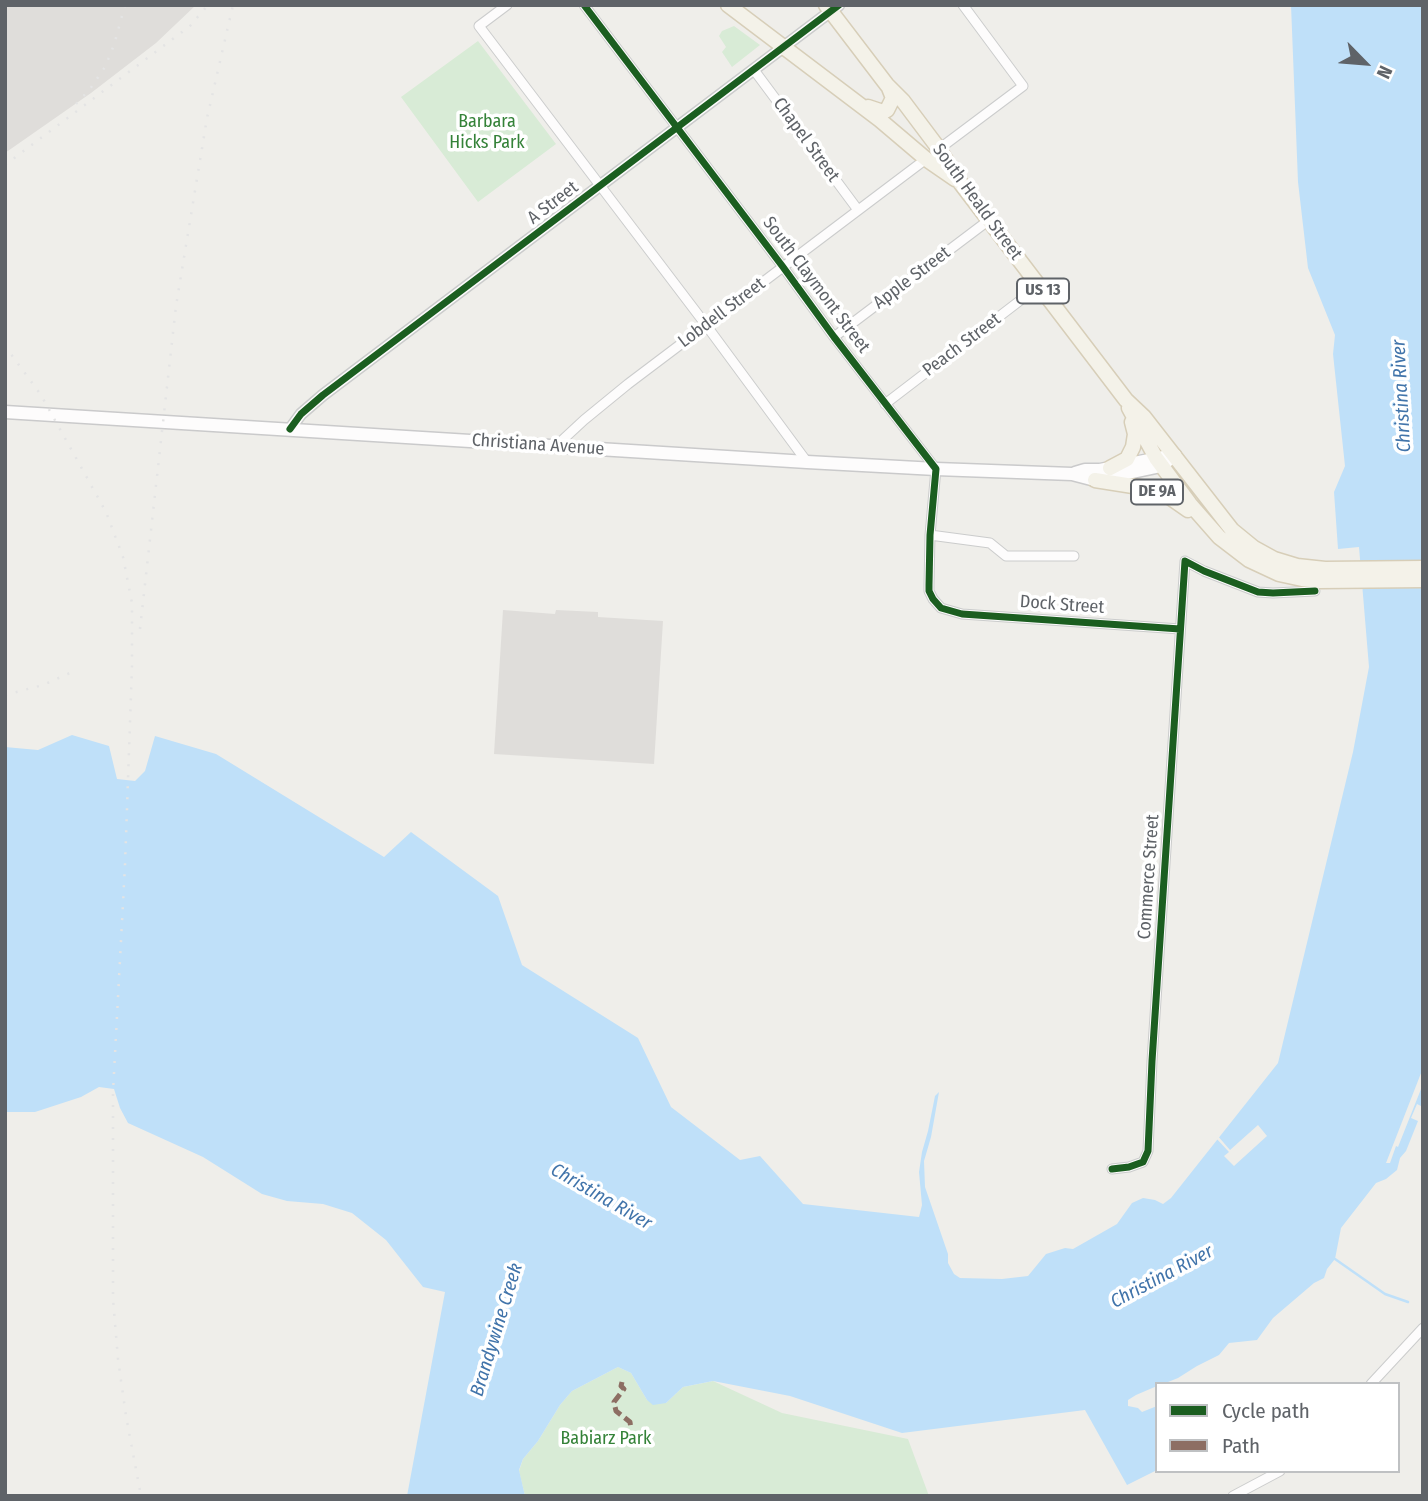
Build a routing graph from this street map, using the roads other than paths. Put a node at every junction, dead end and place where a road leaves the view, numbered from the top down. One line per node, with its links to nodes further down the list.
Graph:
1 (507, 5): 14 (street)
2 (584, 5): 10 (street, South Claymont Street)
3 (728, 5): 6 (main road, US 13)
4 (962, 5): 11 (street)
5 (832, 7): 6 (street, A Street); 8 (main road, South Heald Street / US 13)
6 (783, 47): 7 (street, A Street); 9 (main road, US 13)
7 (754, 70): 10 (street, A Street); 15 (street, Chapel Street)
8 (887, 85): 9 (main road); 11 (main road, South Heald Street / US 13)
9 (854, 100): 12 (main road, US 13)
10 (677, 128): 14 (street, A Street); 17 (street, South Claymont Street)
11 (939, 149): 13 (main road, South Heald Street / US 13)
12 (926, 159): 13 (main road, US 13); 15 (street, Lobdell Street)
13 (959, 181): 16 (main road, South Heald Street / US 13)
14 (600, 186): 19 (street); 24 (street, A Street)
15 (858, 210): 17 (street, Lobdell Street)
16 (989, 220): 18 (main road, South Heald Street / US 13); 20 (street, Apple Street)
17 (783, 267): 19 (street, Lobdell Street); 20 (street, South Claymont Street)
18 (1039, 286): 21 (main road, South Heald Street / US 13); 22 (street, Peach Street)
19 (706, 326): 25 (street, Lobdell Street); 27 (street)
20 (834, 337): 22 (street, South Claymont Street)
21 (1126, 400): 26 (main road, South Heald Street / US 13); 28 (main road, South Heald Street / US 13); 29 (main road)
22 (886, 404): 30 (street, South Claymont Street)
23 (5, 412): 24 (main road, Christiana Avenue / DE 9A)
24 (290, 429): 25 (main road, Christiana Avenue / DE 9A)
25 (556, 446): 27 (main road, Christiana Avenue / DE 9A)
26 (1175, 455): 28 (main road, Christiana Avenue / DE 9A); 36 (main road, South Heald Street / US 13)
27 (807, 462): 30 (main road, Christiana Avenue / DE 9A)
28 (1159, 462): 29 (main road, Christiana Avenue / DE 9A); 32 (main road, Christiana Avenue); 33 (main road, South Heald Street / US 13)
29 (1110, 468): 31 (main road, Christiana Avenue / DE 9A)
30 (936, 469): 31 (main road, Christiana Avenue / DE 9A); 34 (street)
31 (1072, 474): 32 (main road, Christiana Avenue / DE 9A)
32 (1095, 480): 33 (main road, DE 9A)
33 (1209, 527): 36 (main road, South Heald Street / US 13)
34 (930, 535): 35 (street); 40 (street, Dock Street)
35 (1074, 556)
36 (1272, 565): 37 (main road, South Heald Street / US 13); 38 (main road, US 13)
37 (1423, 568)
38 (1423, 580)
39 (1315, 591): 40 (street, Commerce Street)
40 (1181, 629): 41 (street, Commerce Street)
41 (1112, 1169)
42 (1423, 1328): 43 (street)
43 (1373, 1382)
44 (1276, 1473): 45 (street)
45 (1233, 1496)

